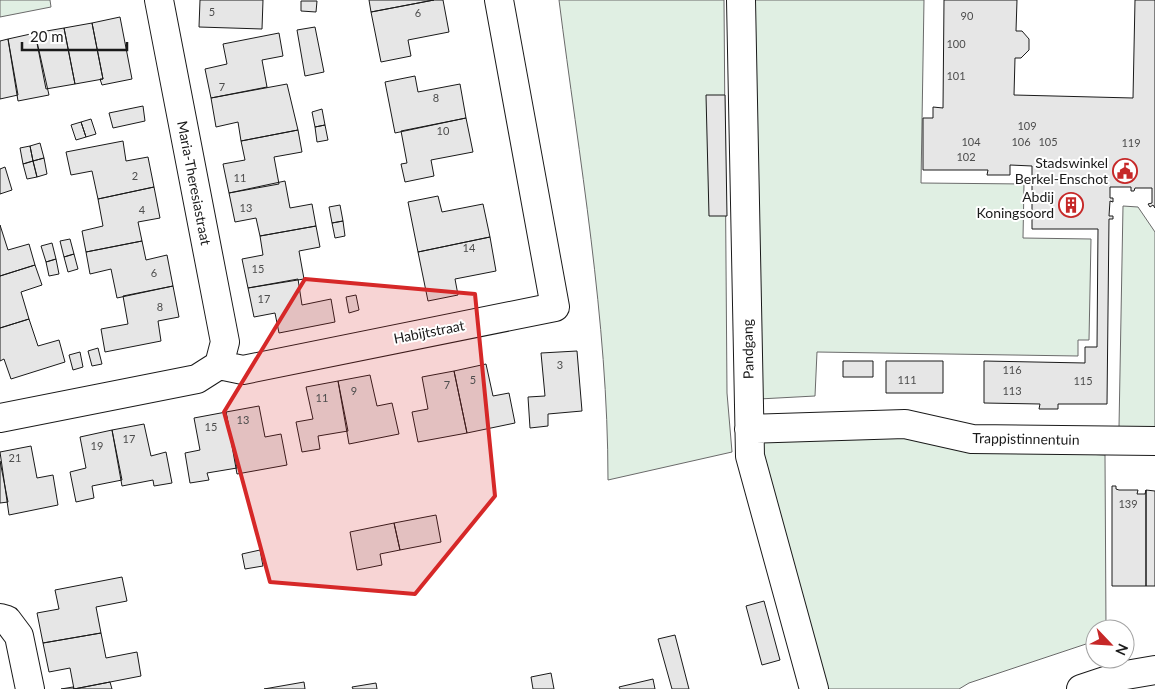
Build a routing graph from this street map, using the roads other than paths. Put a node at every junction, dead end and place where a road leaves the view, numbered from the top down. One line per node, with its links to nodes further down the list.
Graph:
1 (159, 0): 4 (street, Maria-Theresiastraat)
2 (499, 0): 4 (street, Habijtstraat)
3 (741, 0): 6 (street, Pandgang)
4 (219, 365): 5 (street)
5 (0, 418)
6 (749, 429): 7 (street, Trappistinnentuin); 11 (street, Pandgang)
7 (1155, 441)
8 (0, 618): 10 (street)
9 (1155, 670): 12 (street)
10 (30, 689)
11 (814, 689)
12 (1081, 689)

